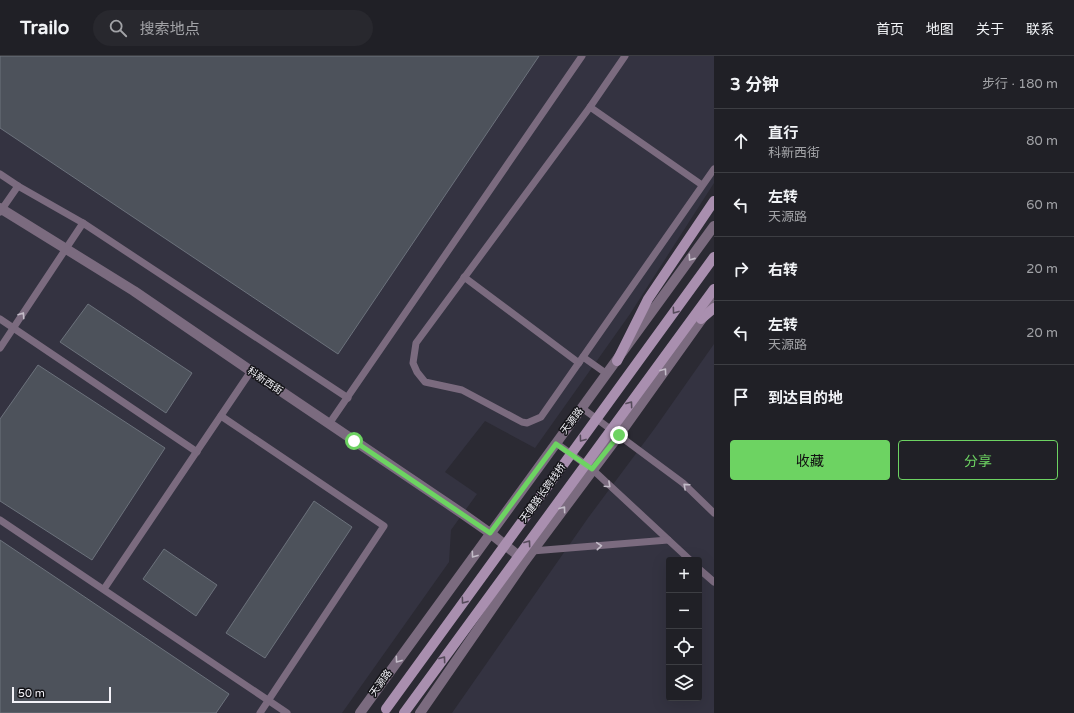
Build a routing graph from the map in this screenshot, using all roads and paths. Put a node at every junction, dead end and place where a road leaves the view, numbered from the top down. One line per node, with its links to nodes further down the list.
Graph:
1 (582, 56): 26 (lane)
2 (625, 56): 3 (lane)
3 (590, 107): 6 (lane); 14 (lane)
4 (714, 169): 6 (lane)
5 (0, 174): 7 (lane)
6 (702, 185): 22 (lane)
7 (18, 186): 9 (lane); 10 (lane)
8 (714, 201): 23 (main road)
9 (1, 210): 12 (street, 科新西街)
10 (83, 223): 12 (lane); 26 (lane)
11 (714, 226): 23 (street, 天源路, one-way to 23)
12 (66, 248): 20 (lane, one-way to 12); 24 (street, 科新西街)
13 (714, 257): 45 (main road, 天健路长跨线桥, one-way to 45, bridge)
14 (464, 277): 22 (lane); 22 (lane)
15 (714, 289): 49 (main road, 天健路长跨线桥, one-way to 15, bridge)
16 (714, 302): 19 (street)
17 (714, 308): 19 (main road)
18 (0, 319): 20 (lane)
19 (701, 319): 30 (street, one-way to 19)
20 (13, 328): 21 (lane); 32 (lane)
21 (0, 348)
22 (581, 360): 25 (lane)
23 (617, 361): 25 (street, 天源路)
24 (251, 372): 28 (lane); 29 (street, 科新西街)
25 (607, 374): 27 (street, 天源路)
26 (348, 398): 29 (lane)
27 (582, 408): 30 (lane); 31 (street, 天源路)
28 (221, 416): 32 (lane); 44 (lane)
29 (330, 424): 36 (street, 科新西街)
30 (619, 435): 33 (street); 34 (lane, one-way to 30)
31 (556, 444): 33 (lane); 36 (street, 天源路)
32 (197, 452): 43 (lane)
33 (592, 469): 37 (lane, one-way to 37); 38 (street, one-way to 33)
34 (714, 513)
35 (0, 520): 43 (lane)
36 (490, 533): 40 (street, 科新西街); 48 (street, 天源路, one-way to 48)
37 (668, 540): 38 (lane, one-way to 37); 39 (lane)
38 (532, 551): 40 (street)
39 (687, 557)
40 (524, 561): 50 (street)
41 (702, 571): 42 (lane)
42 (714, 582)
43 (104, 589): 44 (lane)
44 (268, 700): 46 (lane); 47 (lane)
45 (384, 711)
46 (260, 713)
47 (287, 713)
48 (360, 713)
49 (404, 713)
50 (420, 713)

